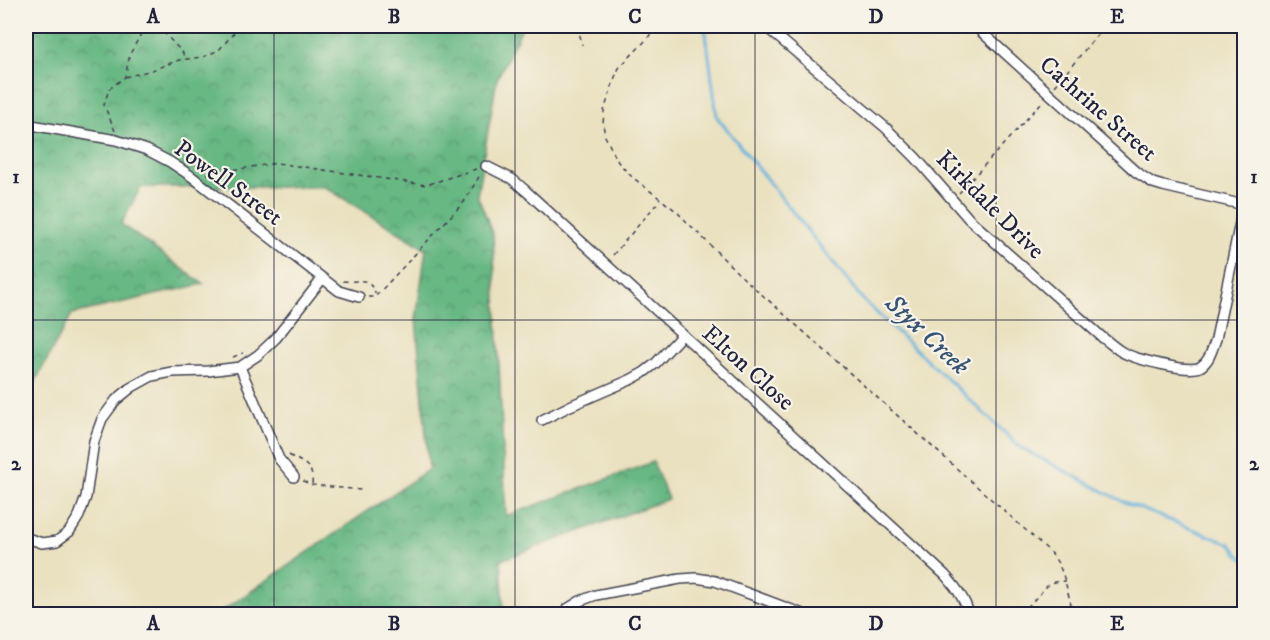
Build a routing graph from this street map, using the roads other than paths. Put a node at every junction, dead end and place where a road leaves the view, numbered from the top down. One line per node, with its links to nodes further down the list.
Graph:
1 (975, 26): 5 (street, Cathrine Street)
2 (772, 28): 5 (street, Kirkdale Drive)
3 (26, 124): 6 (street, Powell Street)
4 (486, 166): 8 (street, Elton Close)
5 (1244, 204)
6 (322, 279): 7 (street, Powell Street); 9 (street)
7 (359, 297)
8 (682, 335): 10 (street); 15 (street, Elton Close)
9 (240, 367): 11 (street); 12 (street)
10 (542, 420)
11 (294, 477)
12 (26, 535)
13 (567, 609): 14 (street)
14 (804, 615)
15 (969, 615)

